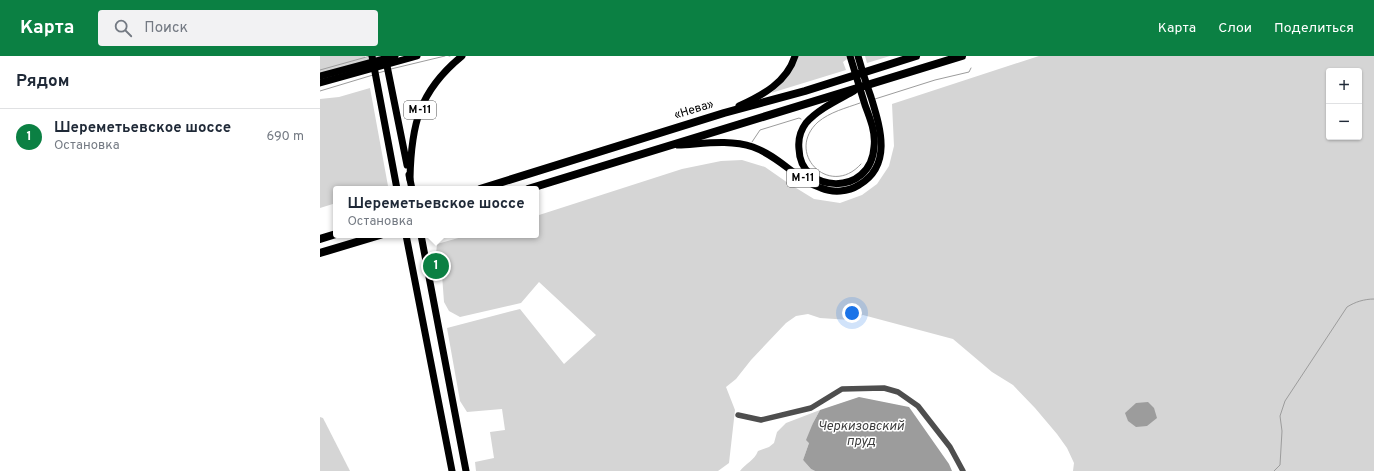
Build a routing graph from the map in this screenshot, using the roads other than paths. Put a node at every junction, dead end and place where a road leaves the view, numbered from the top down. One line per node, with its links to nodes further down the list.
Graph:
1 (372, 56): 17 (main road)
2 (385, 56): 16 (main road)
3 (395, 56): 10 (main road)
4 (417, 56): 11 (main road)
5 (462, 56): 16 (main road, М-11)
6 (795, 56): 14 (main road)
7 (916, 56): 14 (highway, «Нева»)
8 (962, 56): 12 (highway, М-11)
9 (853, 57): 13 (main road, М-11)
10 (320, 76)
11 (320, 83)
12 (858, 89): 13 (main road, М-11); 15 (highway, М-11)
13 (871, 110): 15 (main road, М-11)
14 (724, 113): 19 (highway, «Нева»)
15 (667, 146): 20 (highway, М-11)
16 (410, 179): 18 (main road)
17 (396, 186)
18 (411, 186)
19 (490, 186)
20 (538, 186)
21 (333, 235): 25 (highway)
22 (370, 238): 26 (highway)
23 (407, 238): 28 (main road)
24 (422, 238): 29 (main road)
25 (320, 239)
26 (320, 253)
27 (738, 415): 30 (street)
28 (452, 471)
29 (466, 471)
30 (963, 471)

